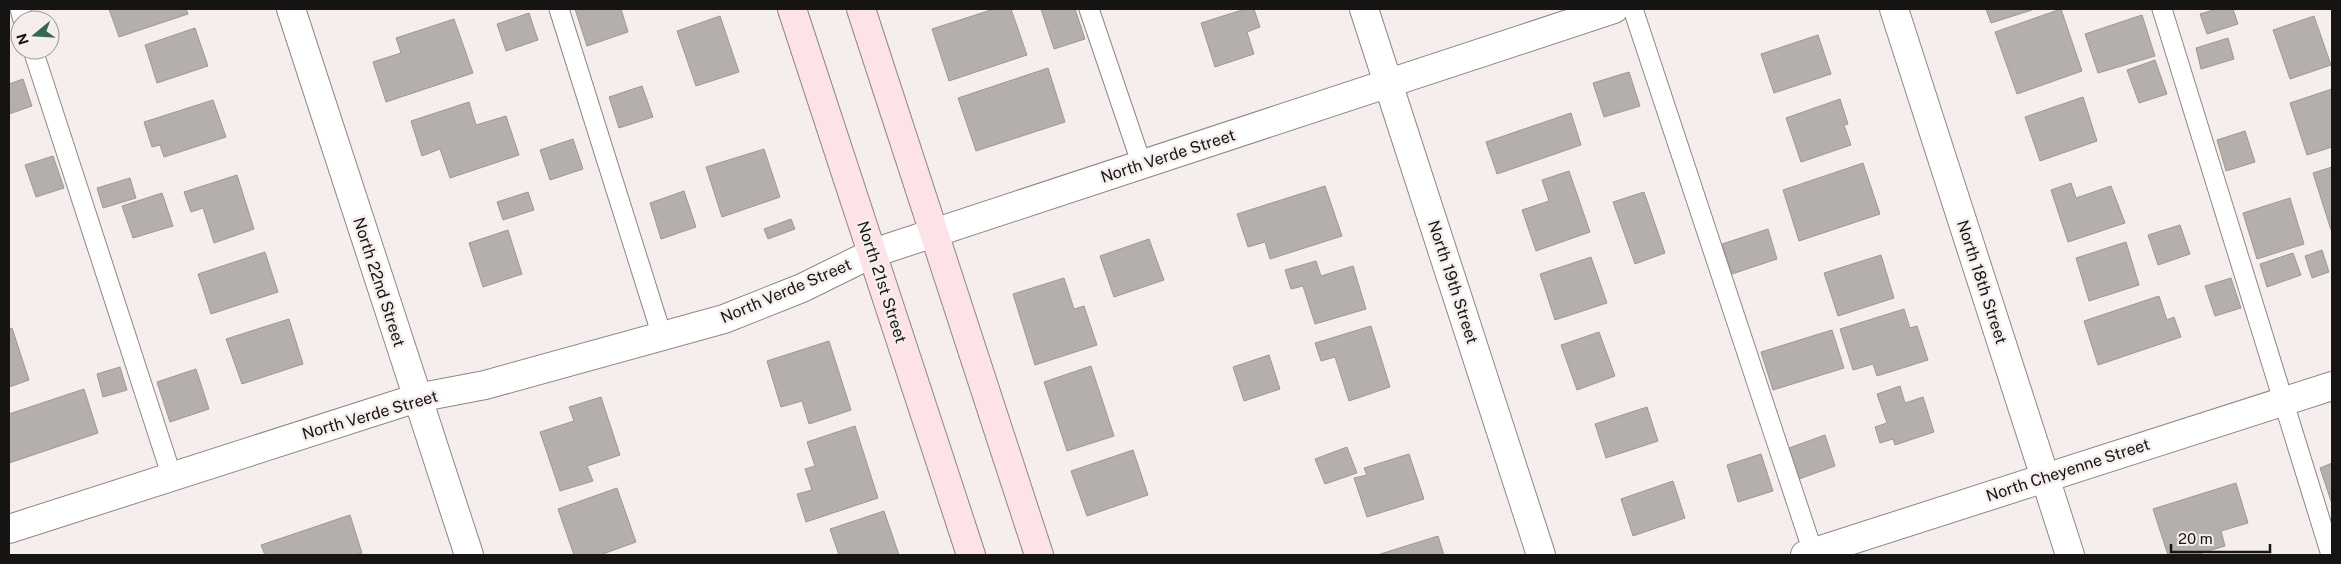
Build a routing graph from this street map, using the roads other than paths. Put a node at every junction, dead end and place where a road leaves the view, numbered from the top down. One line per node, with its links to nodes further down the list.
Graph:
1 (291, 9): 18 (street, North 22nd Street)
2 (559, 9): 16 (lane)
3 (792, 9): 15 (main road, North 21st Street)
4 (861, 9): 14 (main road)
5 (1089, 9): 13 (lane)
6 (1364, 9): 12 (street, North 19th Street)
7 (1614, 9): 12 (street, North Verde Street)
8 (1633, 9): 23 (lane)
9 (1894, 9): 20 (street, North 18th Street)
10 (2162, 9): 19 (lane)
11 (36, 60): 21 (lane)
12 (1388, 84): 13 (street, North Verde Street); 27 (street, North 19th Street)
13 (1142, 165): 14 (street, North Verde Street)
14 (934, 233): 15 (street, North Verde Street); 26 (main road)
15 (873, 253): 16 (street, North Verde Street); 25 (main road, North 21st Street)
16 (662, 336): 18 (street, North Verde Street)
17 (2332, 386): 19 (street, North Cheyenne Street)
18 (417, 398): 21 (street, North Verde Street); 24 (street, North 22nd Street)
19 (2283, 402): 20 (street, North Cheyenne Street); 29 (lane)
20 (2045, 476): 23 (street, North Cheyenne Street); 28 (street, North 18th Street)
21 (172, 477): 22 (street, North Verde Street)
22 (9, 529)
23 (1809, 554)
24 (469, 555)
25 (971, 555)
26 (1039, 555)
27 (1542, 555)
28 (2070, 555)
29 (2332, 555)

